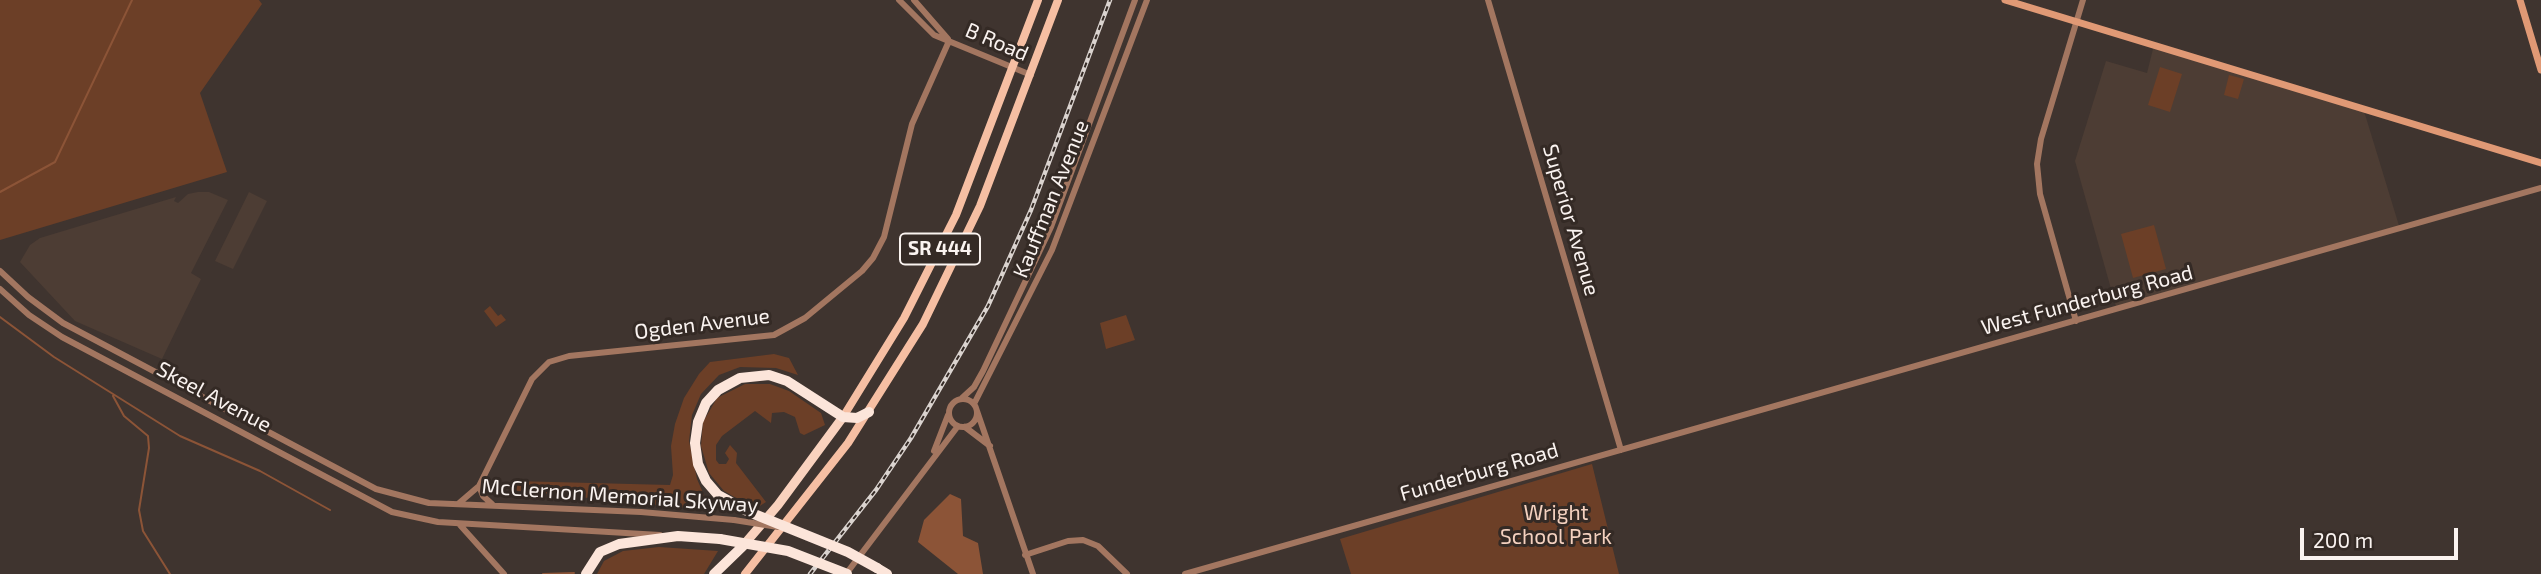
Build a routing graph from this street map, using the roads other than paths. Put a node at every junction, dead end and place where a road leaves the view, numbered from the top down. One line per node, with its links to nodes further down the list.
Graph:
1 (899, 0): 12 (street, B Road)
2 (915, 0): 12 (street)
3 (1038, 0): 13 (main road, SR 444)
4 (1058, 0): 15 (main road, SR 444)
5 (1135, 0): 21 (street, Kauffman Avenue)
6 (1147, 0): 23 (street, Kauffman Avenue)
7 (1488, 0): 29 (street, Superior Avenue)
8 (2005, 0): 11 (main road)
9 (2083, 0): 11 (street)
10 (2520, 0): 14 (main road)
11 (2077, 22): 16 (main road); 20 (street)
12 (950, 41): 13 (street, B Road); 31 (street, Ogden Avenue)
13 (1013, 69): 15 (street, B Road); 26 (main road, SR 444)
14 (2541, 70)
15 (1031, 75): 24 (main road, SR 444)
16 (2541, 162)
17 (2541, 188): 20 (street, West Funderburg Road)
18 (0, 271): 32 (street, Skeel Avenue)
19 (0, 289): 35 (street, Skeel Avenue)
20 (2076, 321): 22 (street, West Funderburg Road)
21 (962, 398): 23 (street); 25 (street)
22 (1782, 402): 29 (street, Funderburg Road)
23 (976, 407): 27 (street); 28 (street)
24 (869, 412): 26 (highway); 44 (main road, SR 444)
25 (948, 413): 27 (street); 30 (street)
26 (843, 417): 37 (highway, bridge); 39 (highway, SR 444)
27 (961, 427): 28 (street); 30 (street)
28 (991, 447): 40 (street)
29 (1621, 450): 49 (street, Funderburg Road)
30 (931, 459): 45 (street)
31 (479, 486): 33 (street); 34 (street)
32 (426, 503): 33 (street, McClernon Memorial Skyway); 35 (street)
33 (458, 504): 34 (street, McClernon Memorial Skyway)
34 (493, 505): 37 (street, McClernon Memorial Skyway, bridge)
35 (424, 520): 36 (street, McClernon Memorial Skyway)
36 (459, 523): 38 (street, McClernon Memorial Skyway); 41 (street)
37 (793, 531): 46 (highway, McClernon Memorial Skyway, bridge)
38 (678, 536): 42 (highway); 45 (highway, McClernon Memorial Skyway, bridge)
39 (743, 546): 43 (highway)
40 (1025, 555): 47 (street); 48 (street)
41 (504, 574)
42 (586, 574)
43 (716, 574)
44 (745, 574)
45 (846, 574)
46 (887, 574)
47 (1033, 574)
48 (1127, 574)
49 (1185, 574)

